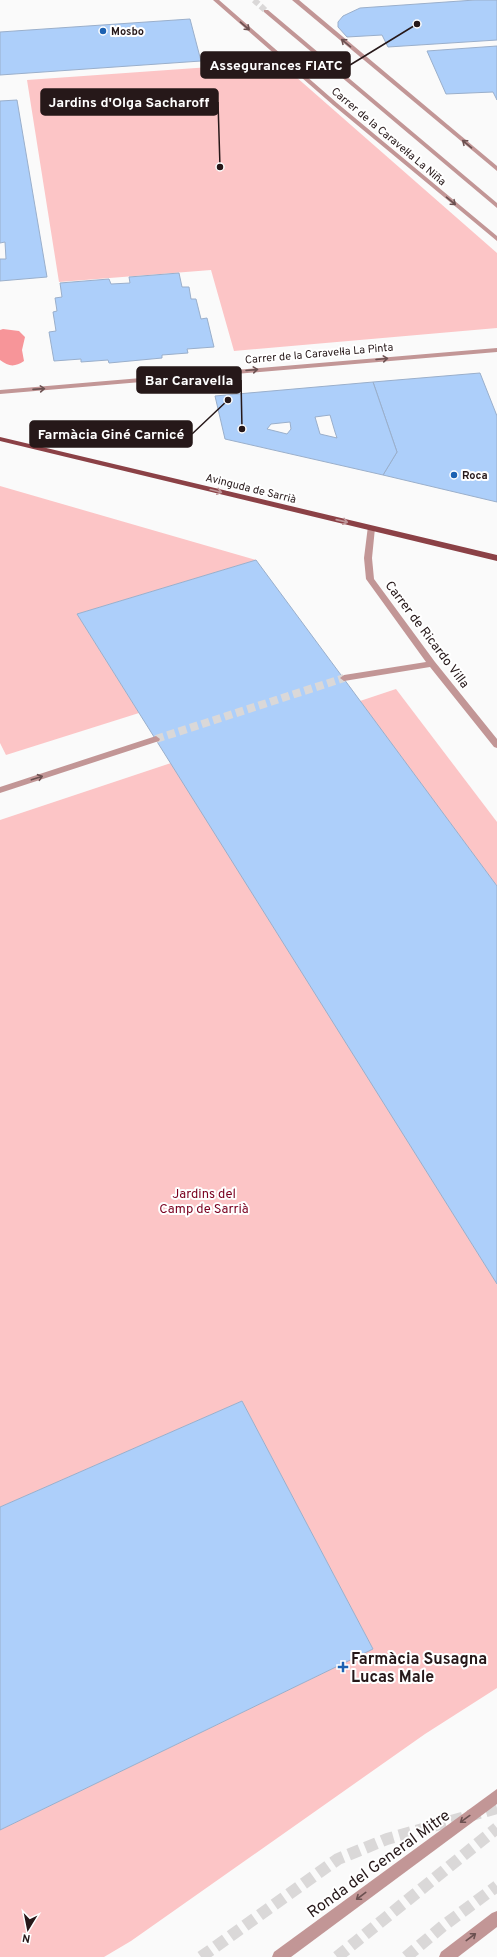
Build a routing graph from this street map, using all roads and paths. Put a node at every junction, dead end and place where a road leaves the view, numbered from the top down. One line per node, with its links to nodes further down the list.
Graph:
1 (216, 0): 6 (street, Carrer de la Caravel·la La Niña, one-way to 6)
2 (295, 0): 4 (street, one-way to 2)
3 (266, 11): 5 (street, Carrer de la Caravel·la La Niña)
4 (497, 169)
5 (497, 206)
6 (497, 240)
7 (497, 350): 8 (street, Carrer de la Caravel·la La Pinta, one-way to 7)
8 (0, 392)
9 (0, 439): 10 (main road, Avinguda de Sarrià, one-way to 10)
10 (371, 528): 11 (main road, Avinguda de Sarrià); 12 (street, Carrer de Ricardo Villa)
11 (497, 558)
12 (432, 664): 13 (street); 15 (street, Carrer de Ricardo Villa)
13 (344, 678)
14 (156, 739): 16 (street, one-way to 14)
15 (497, 745)
16 (0, 790)
17 (497, 1796): 19 (street, Ronda del General Mitre, one-way to 19)
18 (497, 1918): 20 (street, one-way to 18)
19 (279, 1957)
20 (446, 1957)

